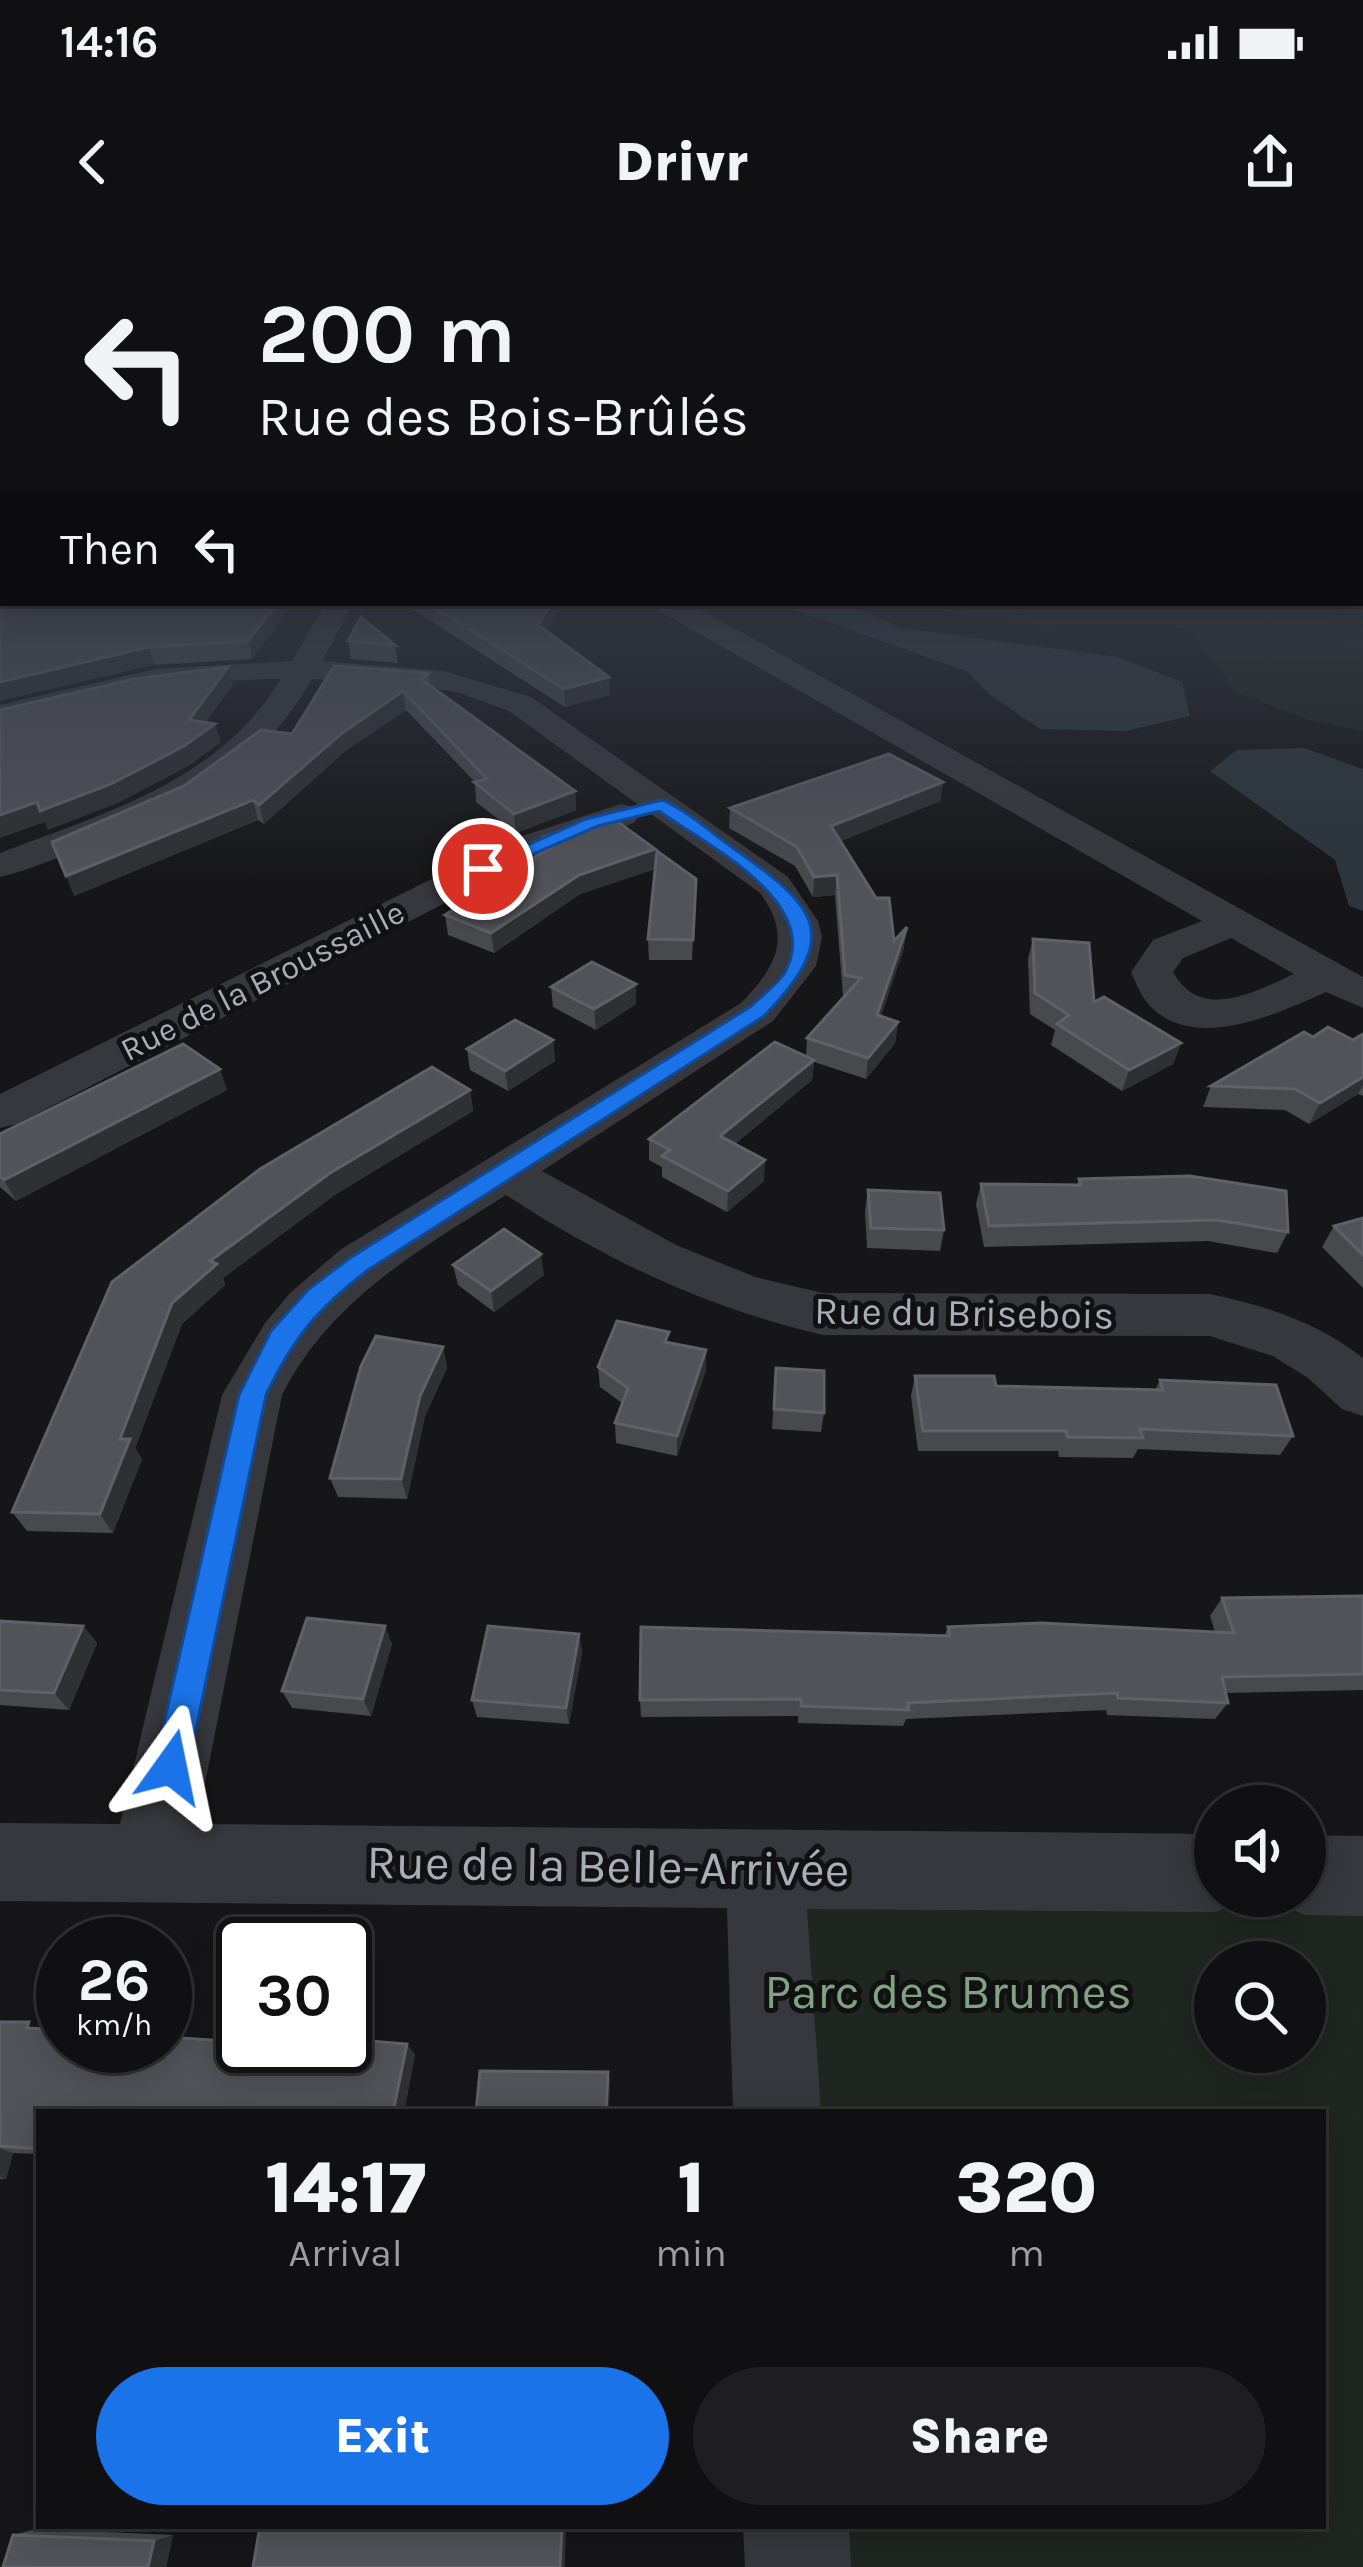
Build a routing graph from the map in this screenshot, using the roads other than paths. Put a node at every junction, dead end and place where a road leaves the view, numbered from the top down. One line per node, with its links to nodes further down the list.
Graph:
1 (302, 665): 3 (street)
2 (771, 665): 7 (street)
3 (299, 670): 4 (street); 5 (street); 6 (street)
4 (0, 716)
5 (662, 805): 9 (street, Rue de la Broussaille); 10 (street)
6 (0, 866)
7 (1234, 922): 8 (street); 8 (street)
8 (1345, 985)
9 (0, 1113)
10 (504, 1170): 11 (street, Rue du Brisebois); 12 (street)
11 (1363, 1393)
12 (151, 1860): 13 (street, Rue de la Belle-Arrivée); 14 (street, Rue de la Belle-Arrivée)
13 (0, 1862)
14 (765, 1866): 15 (street, Rue de la Belle-Arrivée); 18 (street)
15 (1194, 1873)
16 (1326, 1875): 17 (street)
17 (1363, 1876)
18 (777, 2109)
19 (796, 2529): 20 (street)
20 (797, 2567)

